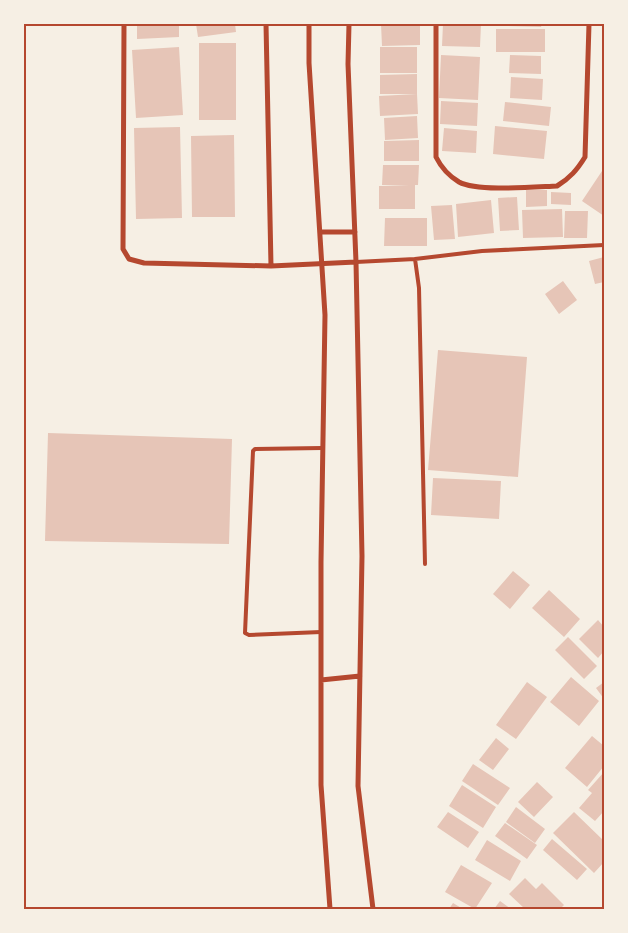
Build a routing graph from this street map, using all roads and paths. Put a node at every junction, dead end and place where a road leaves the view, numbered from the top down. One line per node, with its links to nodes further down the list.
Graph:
1 (124, 24): 13 (street)
2 (266, 24): 13 (street)
3 (309, 24): 7 (street)
4 (349, 24): 8 (street)
5 (436, 24): 6 (street)
6 (589, 24)
7 (320, 232): 8 (street); 12 (street)
8 (355, 232): 11 (street)
9 (604, 245): 10 (lane)
10 (415, 259): 11 (lane); 15 (lane)
11 (356, 262): 12 (street); 17 (street)
12 (322, 264): 13 (street); 14 (street)
13 (271, 266)
14 (322, 448): 16 (street); 16 (lane)
15 (425, 564)
16 (321, 632): 18 (street)
17 (360, 676): 18 (street); 20 (street)
18 (321, 680): 19 (street)
19 (330, 909)
20 (373, 909)

